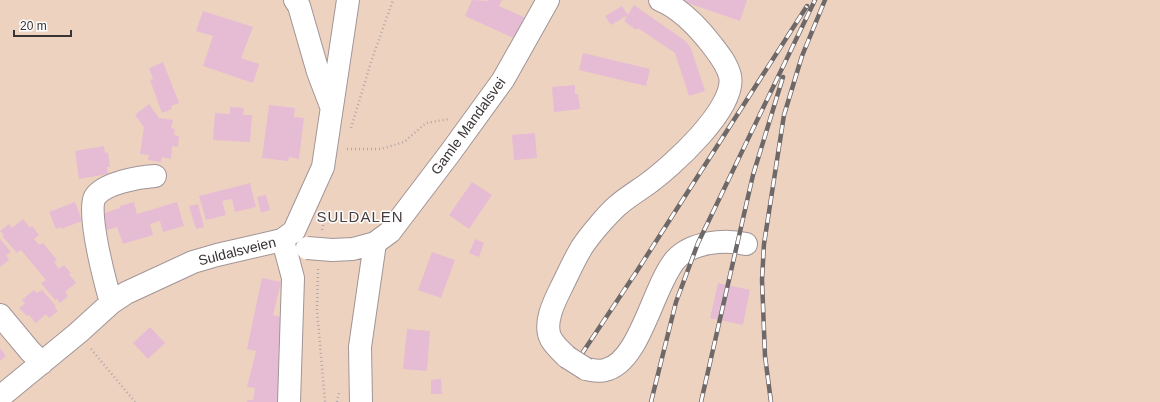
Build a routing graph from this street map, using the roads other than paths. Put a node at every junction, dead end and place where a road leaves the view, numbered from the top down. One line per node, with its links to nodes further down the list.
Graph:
1 (295, 0): 5 (street)
2 (348, 0): 5 (street)
3 (548, 0): 7 (street, Gamle Mandalsvei)
4 (660, 0): 9 (street, bridge)
5 (332, 107): 8 (street, Suldalsveien)
6 (155, 176): 10 (street)
7 (375, 243): 8 (street, Gamle Mandalsvei); 15 (street)
8 (284, 244): 10 (street, Suldalsveien); 14 (street, Suldalsveien)
9 (746, 244)
10 (111, 303): 12 (street, Suldalsveien)
11 (0, 315): 12 (street)
12 (42, 363): 13 (street, Suldalsveien)
13 (0, 396)
14 (289, 402)
15 (361, 402)

